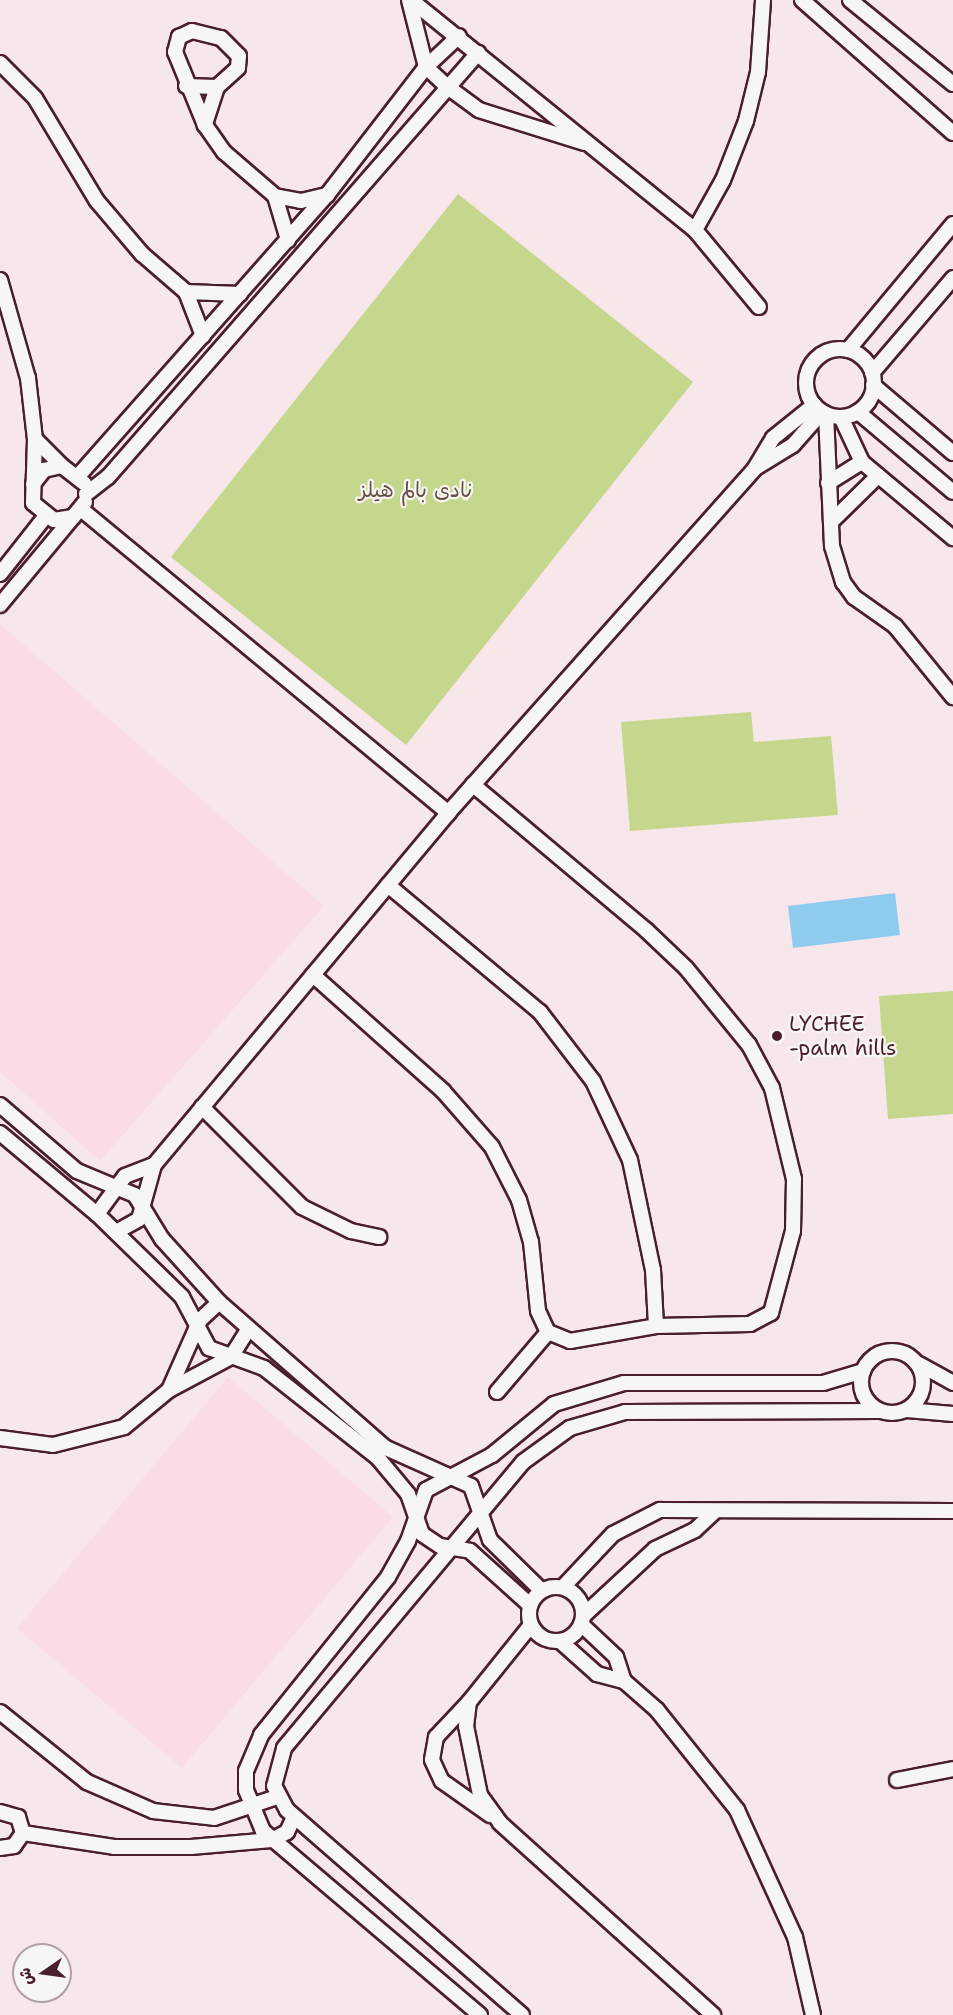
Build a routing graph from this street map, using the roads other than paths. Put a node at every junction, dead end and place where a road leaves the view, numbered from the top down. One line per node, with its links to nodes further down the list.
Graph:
1 (410, 0): 5 (street); 8 (street)
2 (763, 0): 18 (street)
3 (802, 0): 14 (street)
4 (850, 0): 9 (street)
5 (459, 36): 6 (street); 8 (street)
6 (478, 53): 10 (street); 15 (street)
7 (0, 63): 23 (street)
8 (426, 67): 10 (street); 16 (street)
9 (953, 84)
10 (445, 85): 15 (street); 42 (street)
11 (186, 86): 12 (street); 12 (street); 13 (street)
12 (217, 87): 13 (street)
13 (205, 125): 17 (street)
14 (953, 133)
15 (586, 143): 18 (street)
16 (327, 195): 17 (street); 20 (street)
17 (275, 196): 20 (street)
18 (694, 230): 25 (street)
19 (951, 232): 27 (street)
20 (288, 240): 24 (street)
21 (953, 278): 28 (street)
22 (0, 280): 32 (street)
23 (186, 292): 24 (street); 26 (street)
24 (240, 294): 26 (street)
25 (759, 307)
26 (203, 336): 37 (street)
27 (848, 350): 28 (street); 29 (street)
28 (873, 379): 30 (street); 33 (street)
29 (821, 410): 31 (street); 36 (street); 36 (street); 39 (street)
30 (858, 411): 31 (street); 41 (street)
31 (841, 417): 34 (street)
32 (34, 438): 35 (street); 40 (street)
33 (953, 453)
34 (862, 462): 38 (street); 39 (street)
35 (62, 466): 37 (street); 40 (street)
36 (755, 468): 50 (street)
37 (79, 475): 42 (street)
38 (878, 476): 45 (street); 46 (street)
39 (828, 483): 45 (street)
40 (33, 484): 44 (street)
41 (953, 492)
42 (86, 494): 43 (street)
43 (77, 513): 44 (street); 48 (street); 51 (street)
44 (45, 517): 47 (street)
45 (831, 522): 49 (street)
46 (953, 538)
47 (0, 574)
48 (0, 605)
49 (953, 697)
50 (473, 785): 51 (street); 64 (street)
51 (448, 813): 52 (street)
52 (388, 885): 53 (street); 64 (street)
53 (313, 975): 55 (street); 67 (street)
54 (0, 1105): 58 (street)
55 (202, 1107): 57 (street); 62 (street)
56 (3, 1139): 60 (street)
57 (154, 1165): 58 (street); 59 (street)
58 (114, 1186): 59 (street); 60 (street)
59 (143, 1210): 61 (street); 63 (street)
60 (97, 1214): 61 (street)
61 (116, 1232): 65 (street)
62 (379, 1237)
63 (219, 1302): 65 (street); 66 (street)
64 (656, 1326): 67 (street)
65 (196, 1330): 68 (street); 72 (street)
66 (248, 1330): 68 (street); 78 (street)
67 (548, 1332): 73 (street)
68 (231, 1358): 72 (street); 80 (street)
69 (916, 1361): 70 (street); 71 (street); 74 (street)
70 (863, 1371): 75 (street); 78 (street)
71 (953, 1383)
72 (169, 1390): 77 (street)
73 (497, 1392)
74 (907, 1410): 75 (street); 76 (street)
75 (879, 1411): 81 (street)
76 (953, 1414)
77 (0, 1438)
78 (444, 1476): 80 (street); 81 (street)
79 (953, 1511): 82 (street)
80 (414, 1513): 83 (street); 98 (street)
81 (480, 1513): 83 (street); 84 (street)
82 (713, 1513): 86 (street); 89 (street)
83 (452, 1547): 85 (street); 97 (street)
84 (517, 1566): 85 (street); 87 (street)
85 (504, 1581): 88 (street)
86 (563, 1587): 87 (street); 89 (street)
87 (541, 1590): 88 (street)
88 (530, 1605): 90 (street)
89 (582, 1620): 91 (street); 92 (street)
90 (531, 1625): 91 (street); 93 (street)
91 (560, 1641): 92 (street)
92 (624, 1681): 105 (street)
93 (469, 1702): 101 (street); 101 (street)
94 (0, 1712): 98 (street)
95 (953, 1769): 96 (street)
96 (897, 1780)
97 (277, 1797): 98 (street); 100 (street)
98 (250, 1809): 103 (street)
99 (0, 1812): 102 (street)
100 (294, 1817): 103 (street); 107 (street)
101 (501, 1823): 108 (street)
102 (23, 1833): 103 (street); 104 (street)
103 (272, 1840): 106 (street)
104 (0, 1848)
105 (811, 2011)
106 (480, 2015)
107 (522, 2015)
108 (713, 2015)

